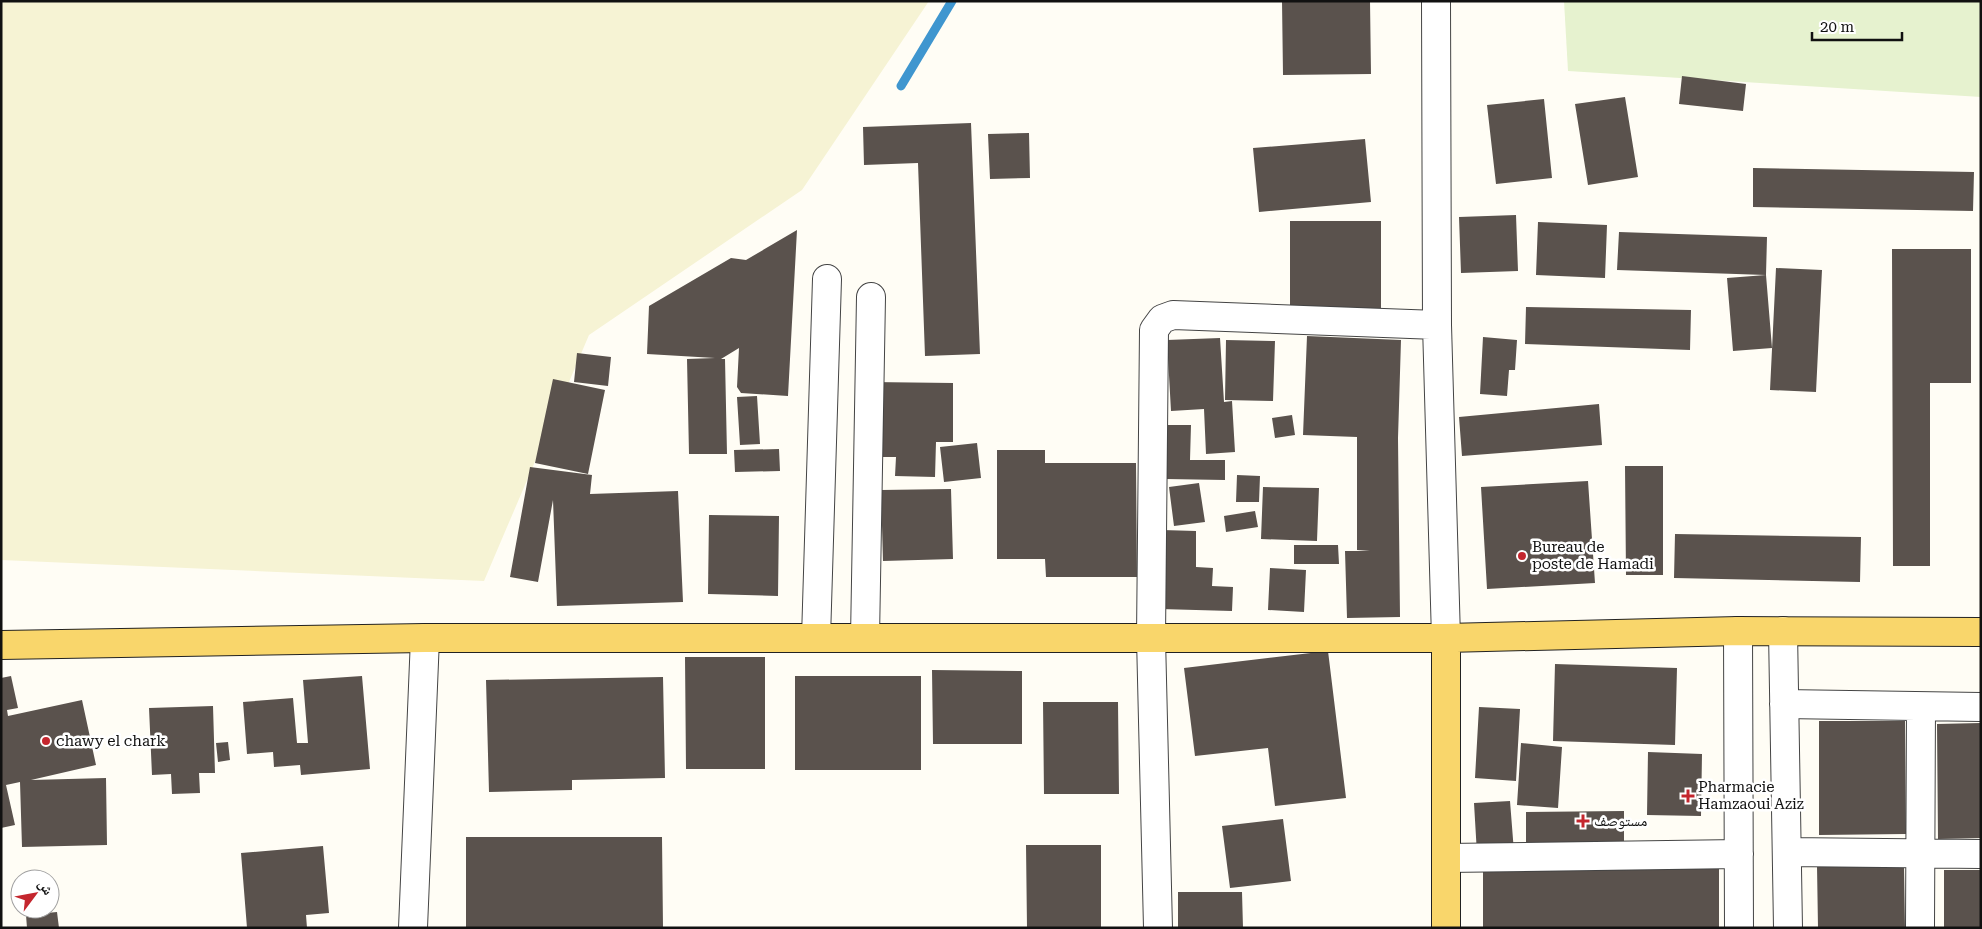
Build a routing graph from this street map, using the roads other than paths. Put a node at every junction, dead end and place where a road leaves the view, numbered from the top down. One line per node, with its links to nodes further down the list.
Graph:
1 (1436, 1): 4 (street)
2 (827, 279): 9 (street)
3 (871, 297): 10 (street)
4 (1437, 326): 11 (street); 12 (street)
5 (1738, 631): 6 (main road); 12 (main road); 18 (street)
6 (1783, 631): 7 (main road); 14 (street)
7 (1981, 632)
8 (425, 638): 9 (main road); 13 (main road); 22 (street)
9 (816, 638): 10 (main road)
10 (864, 638): 11 (main road)
11 (1151, 638): 12 (main road); 23 (street)
12 (1446, 638): 21 (main road)
13 (1, 645)
14 (1784, 704): 15 (street); 17 (street)
15 (1921, 707): 16 (street); 19 (street)
16 (1981, 707)
17 (1788, 852): 19 (street); 26 (street)
18 (1738, 854): 21 (street); 25 (street)
19 (1922, 854): 20 (street); 27 (street)
20 (1981, 854)
21 (1446, 858): 24 (main road)
22 (413, 928)
23 (1158, 928)
24 (1446, 928)
25 (1739, 928)
26 (1788, 928)
27 (1920, 928)

